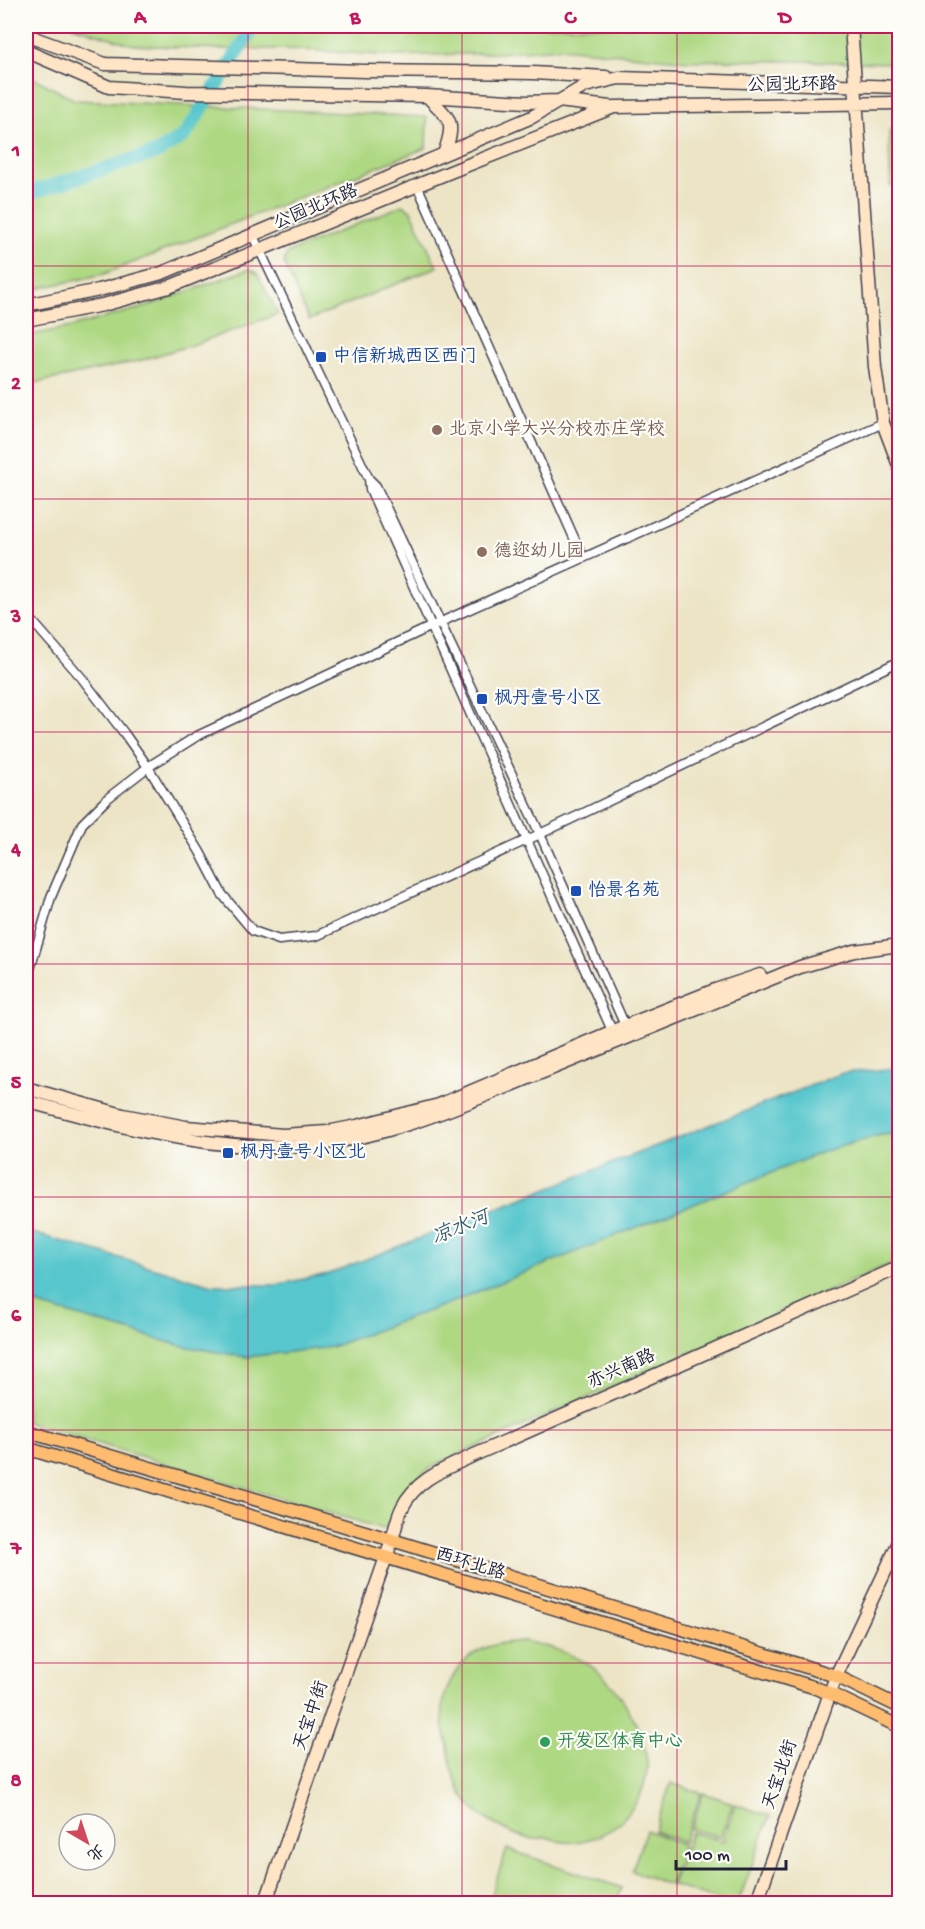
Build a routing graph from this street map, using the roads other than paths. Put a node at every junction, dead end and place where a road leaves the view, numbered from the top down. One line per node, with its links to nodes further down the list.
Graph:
1 (851, 26): 5 (street)
2 (26, 32): 4 (street, 公园北环路)
3 (26, 51): 7 (street, 公园北环路)
4 (620, 78): 5 (street, 公园北环路); 8 (street, 公园北环路)
5 (854, 86): 6 (street, 公园北环路); 9 (street)
6 (900, 87)
7 (427, 96): 8 (street, 公园北环路); 12 (street)
8 (558, 101): 11 (street, 公园北环路); 12 (street, 公园北环路)
9 (857, 103): 10 (street, 公园北环路); 11 (street, 公园北环路); 18 (street)
10 (900, 103)
11 (614, 107): 13 (street, 公园北环路)
12 (444, 154): 14 (street, 公园北环路)
13 (417, 186): 15 (street, 公园北环路); 21 (street)
14 (253, 236): 15 (street); 16 (street, 公园北环路)
15 (260, 251): 17 (street, 公园北环路); 20 (street)
16 (26, 305)
17 (26, 320)
18 (883, 423): 19 (street); 21 (street)
19 (900, 468)
20 (369, 479): 23 (street); 24 (street)
21 (583, 558): 23 (street)
22 (26, 616): 26 (street)
23 (440, 622): 24 (street); 27 (street)
24 (430, 627): 26 (street); 28 (street)
25 (900, 661): 27 (street)
26 (148, 767): 28 (street); 31 (street)
27 (540, 834): 28 (street); 32 (street)
28 (527, 838): 33 (street)
29 (900, 936): 32 (street)
30 (900, 945): 32 (street)
31 (26, 983)
32 (627, 1031): 33 (street)
33 (615, 1037): 34 (street); 35 (street)
34 (26, 1088)
35 (26, 1101)
36 (900, 1267): 39 (street, 亦兴南路)
37 (26, 1431): 39 (main road, 西环北路)
38 (26, 1448): 41 (main road, 西环北路)
39 (392, 1540): 41 (street, 天宝中街); 42 (main road, 西环北路)
40 (900, 1540): 42 (street, 天宝北街)
41 (385, 1559): 43 (main road, 西环北路); 46 (street, 天宝中街)
42 (836, 1676): 43 (street, 天宝北街); 44 (main road, 西环北路)
43 (829, 1693): 45 (main road, 西环北路); 47 (street, 天宝北街)
44 (900, 1707)
45 (900, 1727)
46 (265, 1904)
47 (756, 1904)

